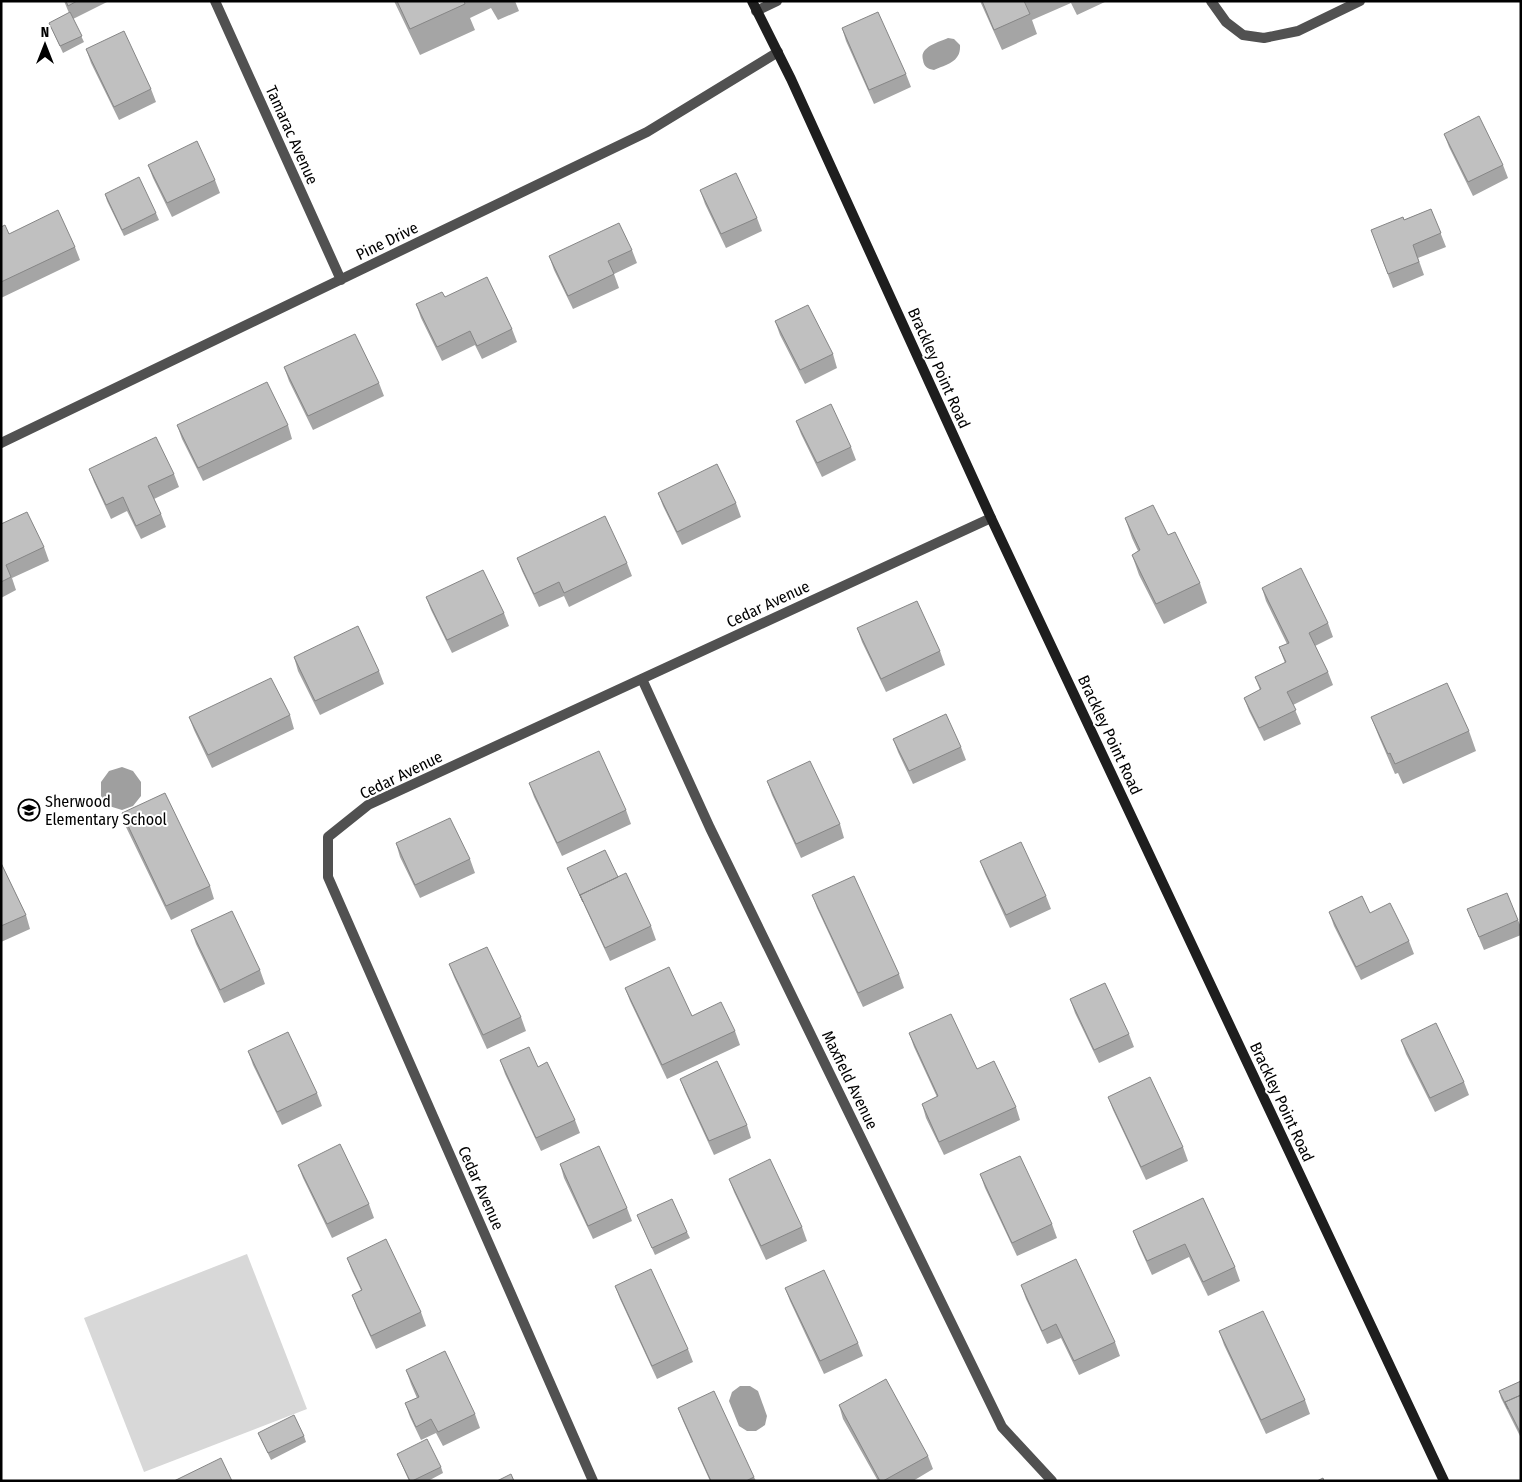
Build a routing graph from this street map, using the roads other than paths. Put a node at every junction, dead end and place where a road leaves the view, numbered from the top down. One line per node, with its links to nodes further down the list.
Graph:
1 (215, 1): 8 (street, Tamarac Avenue)
2 (752, 1): 6 (main road, Brackley Point Road)
3 (777, 1): 6 (street)
4 (1211, 1): 5 (street)
5 (1360, 1)
6 (756, 11): 7 (main road, Brackley Point Road)
7 (778, 52): 8 (street, Pine Drive); 10 (main road, Brackley Point Road)
8 (341, 280): 9 (street, Pine Drive)
9 (1, 443)
10 (991, 518): 11 (street, Cedar Avenue); 14 (main road, Brackley Point Road)
11 (642, 679): 12 (street, Cedar Avenue); 13 (street, Maxfield Avenue)
12 (593, 1481)
13 (1052, 1481)
14 (1444, 1481)

